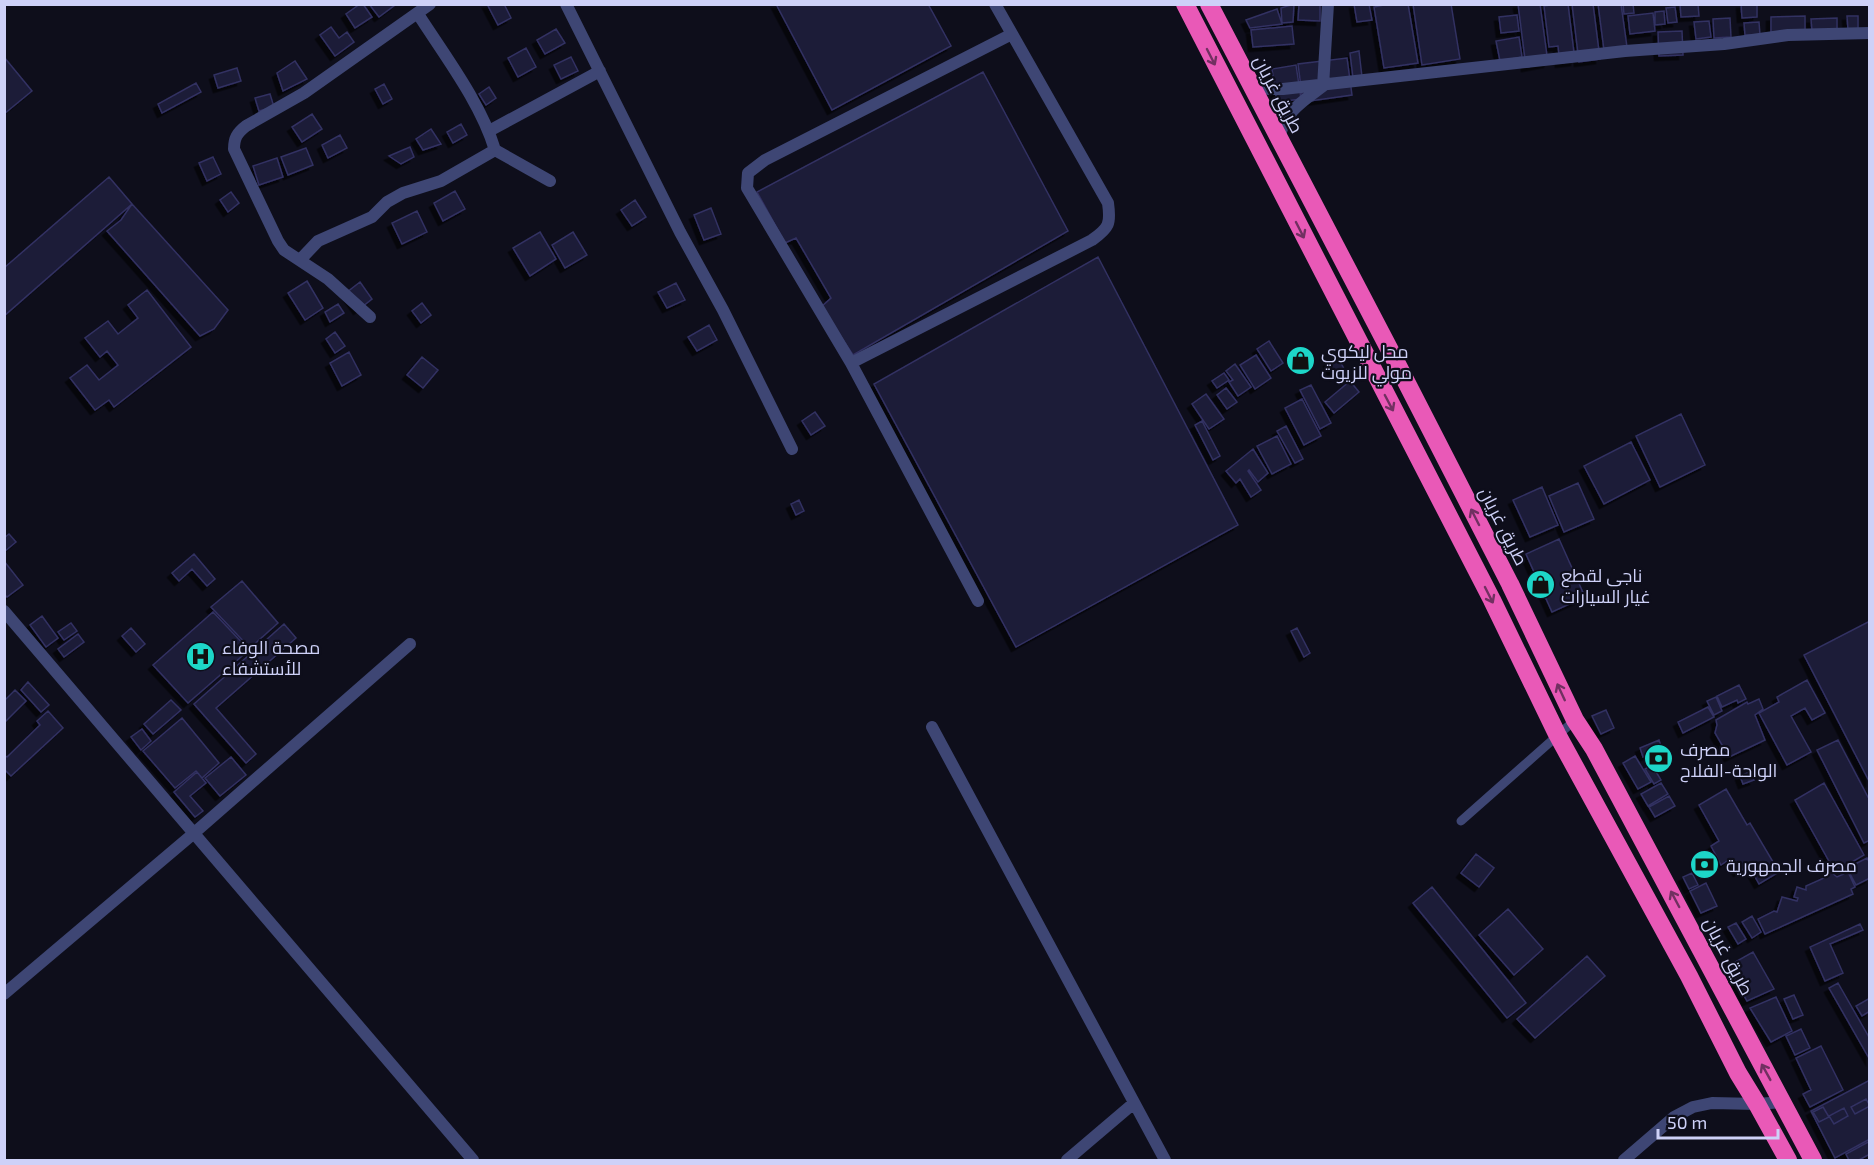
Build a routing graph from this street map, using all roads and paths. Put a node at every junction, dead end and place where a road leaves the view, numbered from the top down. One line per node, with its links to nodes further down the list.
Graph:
1 (430, 4): 7 (street)
2 (566, 4): 10 (street)
3 (995, 4): 9 (street)
4 (1185, 4): 26 (highway, one-way to 26)
5 (1209, 4): 11 (highway, طريق غريان)
6 (1328, 4): 12 (street)
7 (418, 14): 13 (street); 17 (street)
8 (1869, 33): 12 (street)
9 (1012, 34): 19 (street); 19 (street)
10 (600, 70): 13 (street); 20 (street)
11 (1248, 82): 12 (street); 14 (highway, طريق غريان)
12 (1323, 86): 14 (street)
13 (489, 131): 15 (street)
14 (1279, 138): 24 (highway, طريق غريان, one-way to 14)
15 (495, 150): 16 (street); 17 (street)
16 (550, 181)
17 (300, 261): 18 (street)
18 (370, 317)
19 (851, 363): 21 (street)
20 (792, 449)
21 (978, 601)
22 (4, 611): 28 (street)
23 (410, 644): 28 (street)
24 (1575, 720): 26 (lane); 30 (highway, طريق غريان, one-way to 24)
25 (932, 727): 31 (street)
26 (1557, 734): 27 (lane); 32 (highway)
27 (1461, 821)
28 (193, 834): 29 (street); 33 (street)
29 (4, 994)
30 (1783, 1101): 32 (street); 38 (highway, طريق غريان)
31 (1134, 1103): 34 (street); 35 (street)
32 (1757, 1104): 36 (street); 37 (highway)
33 (473, 1161)
34 (1067, 1161)
35 (1165, 1161)
36 (1624, 1161)
37 (1788, 1161)
38 (1813, 1161)

